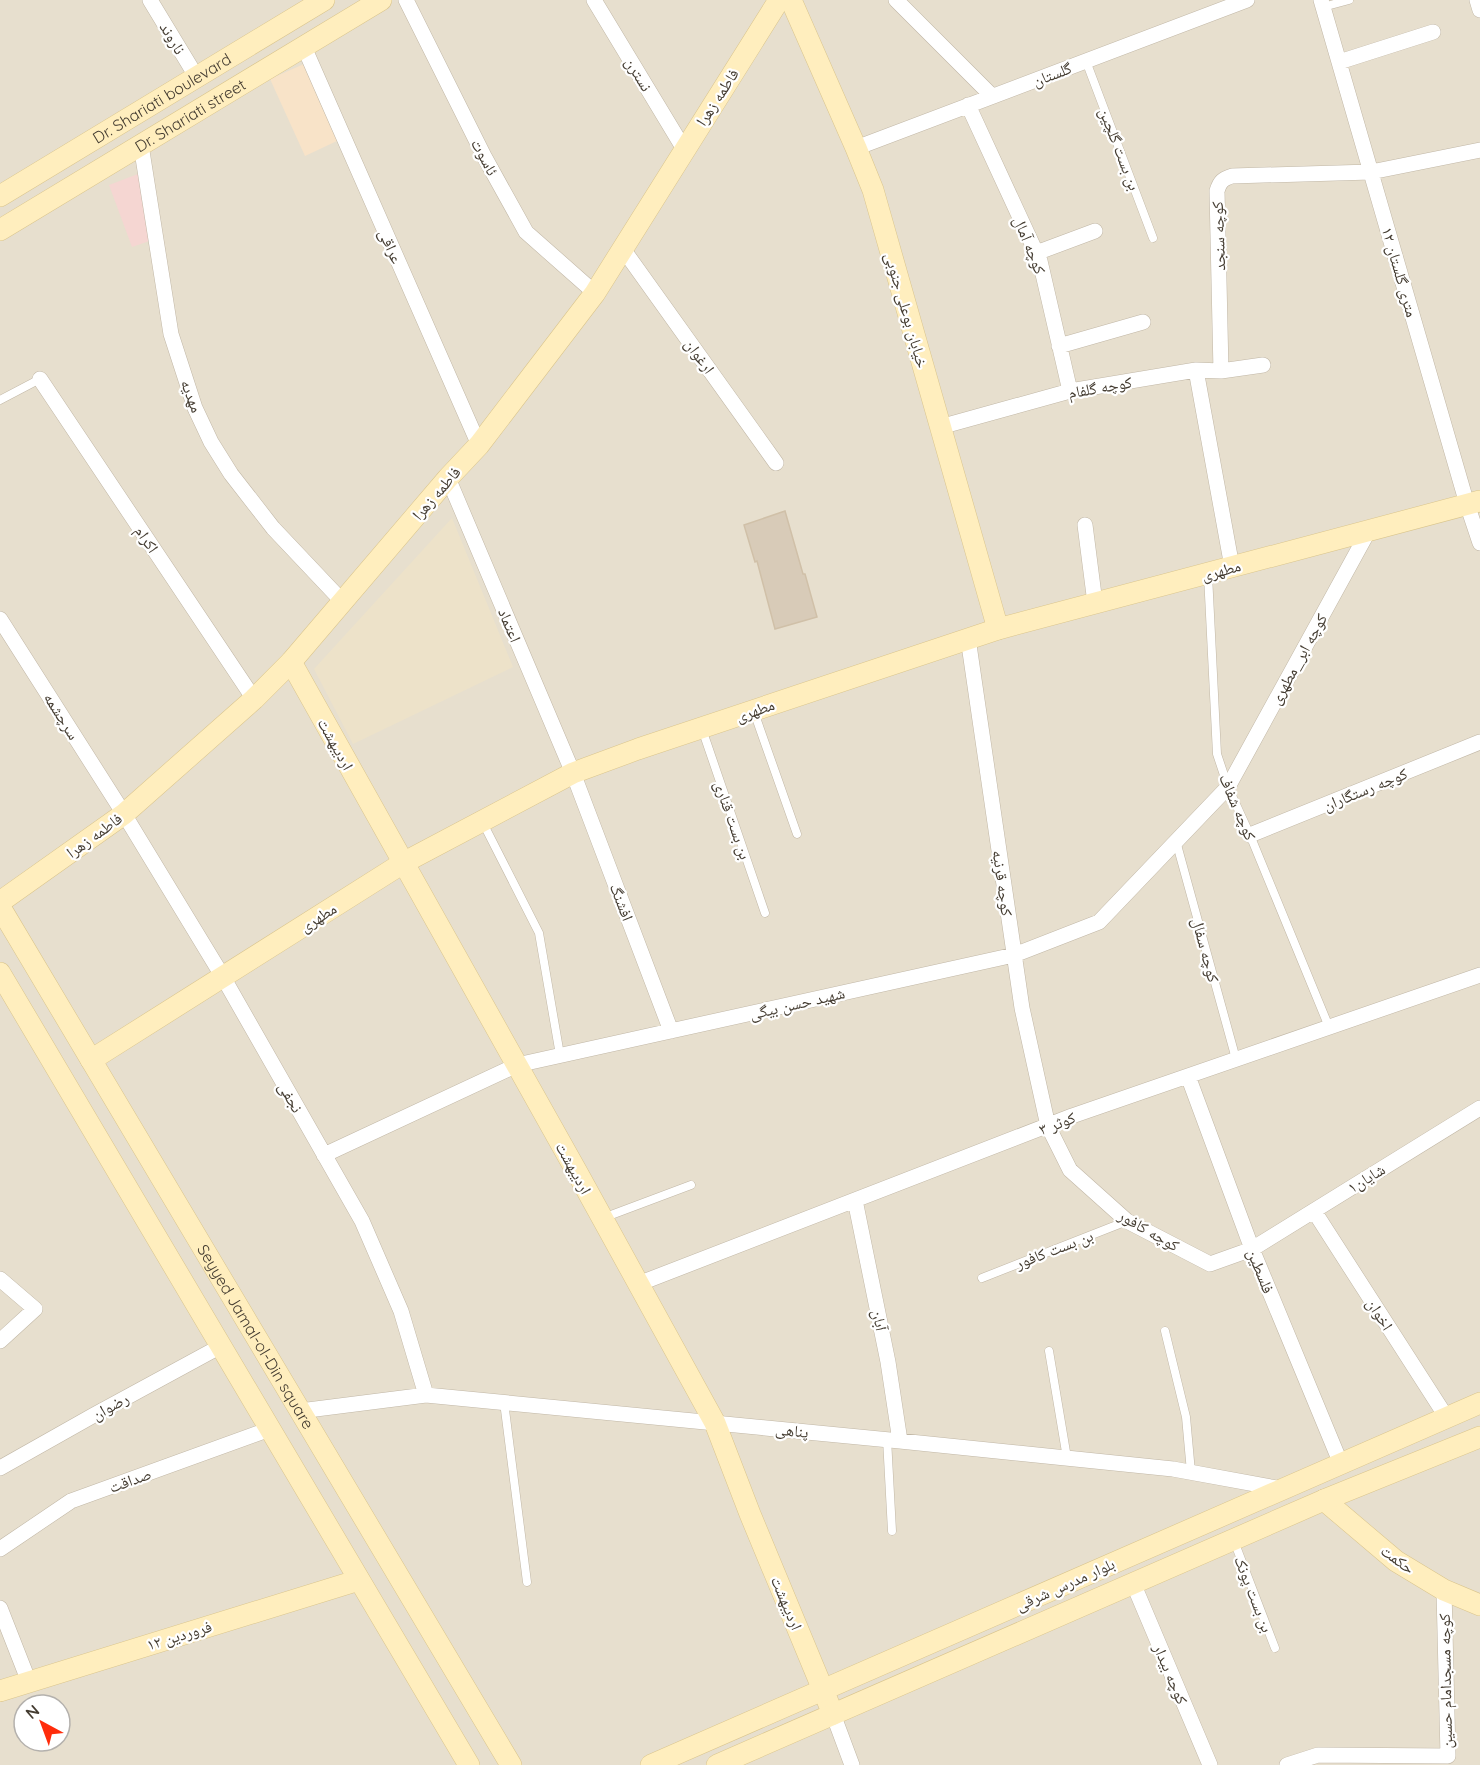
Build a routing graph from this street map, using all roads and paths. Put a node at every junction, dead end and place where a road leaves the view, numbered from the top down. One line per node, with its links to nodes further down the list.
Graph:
1 (150, 0): 18 (street, ناروند)
2 (324, 0): 18 (street, Dr. Shariati boulevard)
3 (381, 0): 15 (street, Dr. Shariati street)
4 (406, 0): 32 (street, ئاسوت)
5 (594, 0): 23 (street, نسترن)
6 (779, 0): 23 (street, فاطمه زهرا)
7 (791, 0): 22 (street, خیابان بوعلی جنوبی)
8 (896, 0): 19 (street)
9 (1247, 0): 16 (street, گلستان)
10 (1349, 0): 12 (lane)
11 (1477, 0): 13 (street)
12 (1322, 3): 17 (street, ۱۲ متری گلستان)
13 (1480, 10)
14 (1433, 32): 17 (street)
15 (304, 47): 21 (street, Dr. Shariati street); 42 (street, عراقی)
16 (1086, 61): 19 (street, گلستان); 29 (lane, بن بست گلچین)
17 (1340, 62): 25 (street, ۱۲ متری گلستان)
18 (196, 76): 26 (street, Dr. Shariati boulevard)
19 (992, 96): 20 (street, گلستان)
20 (968, 105): 22 (street, گلستان); 31 (street, کوچه آمال)
21 (141, 145): 27 (street, Dr. Shariati street); 51 (street, مهدیه)
22 (856, 148): 41 (street, خیابان بوعلی جنوبی)
23 (684, 149): 30 (street, فاطمه زهرا)
24 (1480, 150): 25 (street)
25 (1371, 172): 37 (street, کوچه سنجد); 45 (street, ۱۲ متری گلستان)
26 (0, 196)
27 (0, 230)
28 (1095, 231): 31 (street)
29 (1153, 238)
30 (623, 249): 32 (street, فاطمه زهرا); 43 (street, ارغوان)
31 (1036, 253): 34 (street, کوچه آمال)
32 (595, 293): 42 (street, فاطمه زهرا)
33 (1143, 322): 34 (street)
34 (1059, 346): 39 (street, کوچه آمال)
35 (1263, 365): 37 (street, کوچه گلفام)
36 (1196, 370): 37 (street, کوچه گلفام); 39 (street, کوچه گلفام); 49 (street)
37 (1221, 371)
38 (40, 379): 40 (lane); 57 (street, اکرام)
39 (1071, 391): 41 (street, کوچه گلفام)
40 (0, 400)
41 (940, 427): 54 (street, خیابان بوعلی جنوبی)
42 (479, 446): 44 (street, فاطمه زهرا)
43 (776, 463)
44 (448, 478): 51 (street, فاطمه زهرا); 61 (street, اعتماد)
45 (1473, 502): 47 (street, مطهری); 48 (street, ۱۲ متری گلستان)
46 (1085, 525): 52 (street)
47 (1368, 532): 49 (street, مطهری); 62 (street, کوچه ابر_مطهری)
48 (1480, 543)
49 (1232, 567): 50 (street, مطهری)
50 (1208, 574): 52 (street, مطهری); 62 (lane, کوچه شفاف)
51 (342, 601): 56 (street, فاطمه زهرا)
52 (1095, 603): 54 (street, مطهری)
53 (0, 619): 63 (street, سرچشمه)
54 (998, 629): 55 (street, مطهری)
55 (968, 638): 58 (street, مطهری); 72 (street, کوچه قرنیه)
56 (291, 662): 57 (street, فاطمه زهرا); 68 (street, اردیبهشت)
57 (254, 699): 63 (street, فاطمه زهرا)
58 (754, 710): 59 (street, مطهری); 65 (lane)
59 (702, 728): 61 (street, مطهری); 71 (lane, بن بست قناری)
60 (1480, 742): 66 (street, کوچه رستگاران)
61 (573, 773): 64 (street, مطهری); 77 (street, افشنگ)
62 (1228, 787): 66 (lane, کوچه شفاف); 67 (street, شهید حسن بیگی)
63 (124, 814): 69 (street, فاطمه زهرا); 74 (street, نجفی)
64 (482, 821): 68 (street, مطهری); 78 (lane)
65 (796, 834)
66 (1250, 835): 76 (lane, کوچه شفاف)
67 (1176, 841): 72 (street, شهید حسن بیگی); 79 (lane, کوچه سفال)
68 (403, 863): 74 (street, مطهری); 81 (street, اردیبهشت)
69 (0, 902)
70 (0, 907): 80 (street, Seyyed Jamal-ol-Din square)
71 (765, 913)
72 (1014, 955): 77 (street, شهید حسن بیگی); 84 (street, کوچه قرنیه)
73 (1480, 975): 76 (street, کوثر ۳)
74 (223, 976): 80 (street, مطهری); 85 (street, نجفی)
75 (2, 982): 93 (street)
76 (1329, 1027): 79 (street, کوثر ۳)
77 (671, 1031): 78 (street, شهید حسن بیگی)
78 (560, 1055): 81 (street, شهید حسن بیگی)
79 (1236, 1059): 82 (street, کوثر ۳)
80 (91, 1060): 91 (street, Seyyed Jamal-ol-Din square)
81 (516, 1065): 85 (street, شهید حسن بیگی); 89 (street, اردیبهشت)
82 (1188, 1076): 84 (street, کوثر ۳); 92 (street, فلسطین)
83 (1480, 1108): 88 (street, شایان۱)
84 (1048, 1126): 87 (street, کوثر ۳); 90 (street, کوچه کافور)
85 (324, 1155): 101 (street, نجفی)
86 (691, 1185): 89 (lane)
87 (855, 1200): 96 (street, کوثر ۳); 109 (street, آبان)
88 (1314, 1211): 92 (street, شایان۱); 105 (street, اخوان)
89 (602, 1219): 96 (street, اردیبهشت)
90 (1127, 1221): 92 (street, کوچه کافور); 94 (lane, بن بست کافور)
91 (202, 1246): 93 (street); 104 (street, Seyyed Jamal-ol-Din square)
92 (1252, 1249): 111 (street, فلسطین)
93 (171, 1262): 99 (street)
94 (982, 1278)
95 (0, 1279): 98 (street)
96 (638, 1284): 106 (street, اردیبهشت)
97 (1166, 1331): 113 (lane)
98 (0, 1341)
99 (221, 1346): 107 (street); 112 (street, رضوان)
100 (1049, 1351): 110 (lane)
101 (426, 1395): 102 (street, پناهی); 104 (street, پناهی)
102 (504, 1402): 106 (street, پناهی); 120 (lane)
103 (1480, 1403): 105 (street, بلوار مدرس شرقی)
104 (300, 1411): 133 (street, Seyyed Jamal-ol-Din square)
105 (1447, 1418): 111 (street, بلوار مدرس شرقی)
106 (715, 1423): 109 (street, پناهی); 127 (street, اردیبهشت)
107 (270, 1429): 118 (street, صداقت); 119 (street)
108 (1480, 1437): 115 (street, بلوار مدرس شرقی)
109 (893, 1440): 110 (street, پناهی); 116 (lane)
110 (1067, 1458): 113 (street, پناهی)
111 (1341, 1464): 114 (street, بلوار مدرس شرقی)
112 (0, 1468)
113 (1191, 1472): 114 (street, پناهی)
114 (1282, 1489): 127 (street, بلوار مدرس شرقی)
115 (1324, 1500): 117 (street, بلوار مدرس شرقی); 122 (street, حکمت)
116 (892, 1531)
117 (1234, 1539): 121 (street, بلوار مدرس شرقی); 125 (lane, بن بست پونک)
118 (0, 1549)
119 (359, 1580): 126 (street, ۱۲ فروردین); 132 (street)
120 (527, 1582)
121 (1133, 1583): 129 (street, بلوار مدرس شرقی); 137 (street, کوچه بیدار)
122 (1444, 1590): 123 (street, حکمت); 131 (street, کوچه مسجدامام حسین)
123 (1480, 1605)
124 (0, 1608): 126 (street)
125 (1275, 1648)
126 (30, 1682): 128 (street, ۱۲ فروردین)
127 (824, 1689): 129 (street, اردیبهشت); 134 (street, بلوار مدرس شرقی)
128 (0, 1691)
129 (833, 1714): 135 (street, بلوار مدرس شرقی); 136 (street)
130 (1319, 1760): 131 (street, کوچه مسجدامام حسین); 138 (street, کوچه مسجدامام حسین)
131 (1449, 1760)
132 (469, 1765)
133 (511, 1765)
134 (651, 1765)
135 (717, 1765)
136 (852, 1765)
137 (1210, 1765)
138 (1287, 1765)

